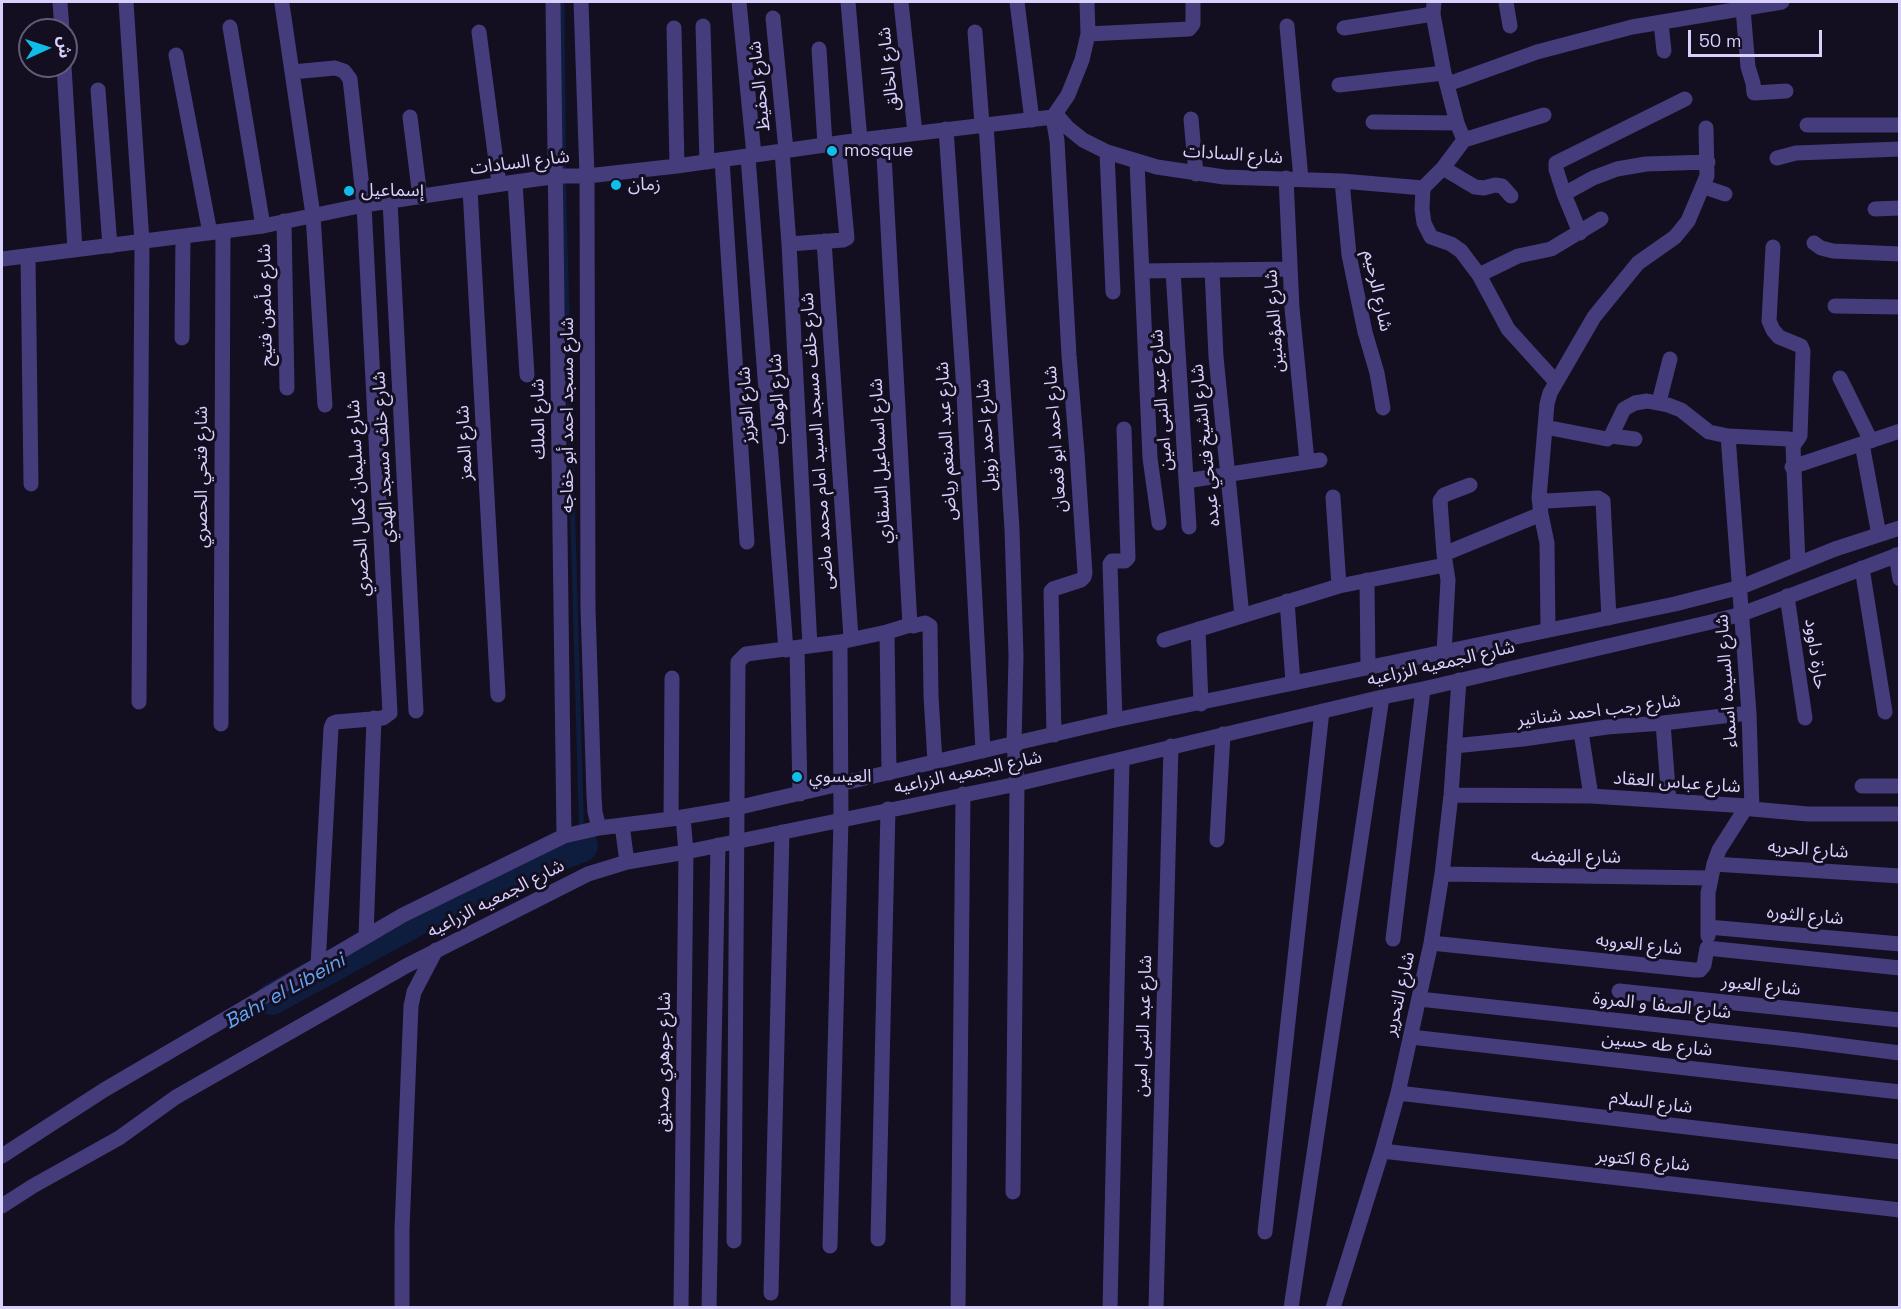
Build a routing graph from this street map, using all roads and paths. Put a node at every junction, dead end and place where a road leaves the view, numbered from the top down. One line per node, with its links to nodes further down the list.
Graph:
1 (60, 2): 16 (street)
2 (126, 2): 90 (street)
3 (553, 2): 66 (street, شارع الملك)
4 (581, 2): 65 (street, شارع مسجد احمد أبو خفاجه)
5 (739, 2): 57 (street, شارع العزيز)
6 (848, 2): 51 (street)
7 (901, 2): 49 (street, شارع الخالق)
8 (1017, 2): 40 (street)
9 (1087, 2): 27 (street)
10 (1193, 2): 27 (street)
11 (1506, 2): 21 (street)
12 (1782, 2): 14 (street)
13 (282, 4): 31 (street)
14 (1736, 7): 18 (street); 36 (street)
15 (1433, 8): 24 (street); 33 (street)
16 (61, 18)
17 (773, 18): 55 (street, شارع الحفيظ)
18 (1661, 22): 29 (street); 33 (street)
19 (703, 26): 59 (street)
20 (1287, 26): 67 (street, شارع المؤمنين)
21 (1510, 26)
22 (230, 27): 85 (street)
23 (674, 28): 62 (street)
24 (1344, 28)
25 (479, 32): 70 (street)
26 (975, 32): 44 (street, شارع احمد زويل)
27 (1088, 34): 40 (street)
28 (819, 49): 53 (street)
29 (1664, 51)
30 (176, 55): 86 (street, شارع فتحي الحصري)
31 (292, 72): 79 (street); 82 (street)
32 (65, 78): 95 (street)
33 (1446, 79): 34 (street); 43 (street)
34 (1339, 85)
35 (98, 90): 93 (street)
36 (1785, 91)
37 (1685, 99): 74 (street)
38 (1544, 115): 52 (street)
39 (410, 117): 77 (street)
40 (1046, 117): 44 (street, شارع السادات); 56 (street, شارع السادات); 178 (street, شارع احمد ابو قمعان)
41 (1191, 119): 64 (street)
42 (1373, 122): 43 (street)
43 (1457, 123): 52 (street)
44 (984, 124): 48 (street, شارع السادات); 179 (street, شارع احمد زويل)
45 (1807, 125): 46 (street)
46 (1899, 125)
47 (1706, 128): 61 (street)
48 (946, 129): 49 (street, شارع السادات); 182 (street, شارع عبد المنعم رياض)
49 (915, 133): 50 (street, شارع السادات)
50 (883, 137): 51 (street, شارع السادات); 150 (street, شارع اسماعيل السقاري)
51 (860, 140): 53 (street, شارع السادات)
52 (1464, 140): 63 (street)
53 (832, 144): 55 (street, شارع السادات); 89 (street)
54 (1899, 149): 58 (street)
55 (784, 150): 57 (street, شارع السادات); 92 (street, شارع الوهاب)
56 (1107, 152): 60 (street, شارع السادات); 104 (street)
57 (751, 156): 59 (street, شارع السادات); 156 (street, شارع العزيز)
58 (1777, 158)
59 (715, 161): 62 (street, شارع السادات); 136 (street)
60 (1137, 162): 64 (street, شارع السادات); 101 (street)
61 (1708, 162): 71 (street); 74 (street)
62 (677, 166): 65 (street, شارع السادات)
63 (1443, 168): 72 (street); 76 (street)
64 (1196, 174): 67 (street, شارع السادات)
65 (584, 176): 66 (street, شارع السادات); 202 (street, شارع مسجد احمد أبو خفاجه)
66 (557, 177): 69 (street, شارع السادات); 204 (street, شارع الملك)
67 (1294, 179): 68 (street, شارع السادات); 99 (street, شارع المؤمنين)
68 (1342, 181): 72 (street, شارع السادات); 115 (street, شارع الرحيم)
69 (515, 182): 70 (street, شارع السادات); 109 (street)
70 (499, 184): 73 (street, شارع السادات)
71 (1704, 187): 75 (street); 111 (street)
72 (1424, 188): 103 (street)
73 (470, 189): 77 (street, شارع السادات); 163 (street, شارع المعز)
74 (1564, 194): 87 (street)
75 (1725, 194)
76 (1510, 196)
77 (420, 197): 78 (street, شارع السادات)
78 (390, 201): 79 (street, شارع السادات); 167 (street, شارع خلف مسجد الهدي)
79 (364, 205): 82 (street, شارع السادات); 171 (street, شارع سليمان كمال الحصري)
80 (1899, 208): 81 (street)
81 (1875, 209)
82 (313, 215): 84 (street, شارع السادات); 114 (street)
83 (1600, 219): 87 (street)
84 (284, 221): 85 (street, شارع السادات); 112 (street, شارع مأمون فتيح)
85 (263, 226): 86 (street, شارع السادات)
86 (216, 232): 88 (street, شارع السادات); 175 (street, شارع فتحي الحصري)
87 (1580, 233): 103 (street)
88 (183, 236): 90 (street, شارع السادات); 107 (street)
89 (824, 241): 92 (street); 154 (street, شارع خلف مسجد السيد امام محمد ماضى)
90 (142, 242): 93 (street, شارع السادات); 165 (street)
91 (1814, 243): 96 (street)
92 (789, 244): 156 (street, شارع الوهاب)
93 (110, 246): 95 (street, شارع السادات)
94 (1773, 247): 123 (street)
95 (75, 250): 97 (street, شارع السادات)
96 (1899, 254)
97 (28, 255): 98 (street, شارع السادات); 127 (street)
98 (2, 259)
99 (1290, 269): 100 (street); 125 (street, شارع المؤمنين)
100 (1212, 270): 102 (street); 125 (street, شارع الشيخ فتحي عبده)
101 (1142, 271): 102 (street); 132 (street)
102 (1173, 271): 126 (street, شارع عبد النبى امين)
103 (1479, 275): 111 (street)
104 (1113, 292)
105 (1835, 306): 106 (street)
106 (1899, 307)
107 (183, 338)
108 (1670, 359): 113 (street)
109 (527, 375)
110 (1840, 378): 122 (street)
111 (1556, 382): 116 (street)
112 (287, 388)
113 (1659, 402): 119 (street); 120 (street)
114 (325, 405)
115 (1383, 408)
116 (1545, 427): 119 (street); 130 (street)
117 (1124, 429): 173 (street)
118 (1899, 431): 122 (street)
119 (1611, 436): 121 (street)
120 (1728, 436): 123 (street); 144 (street, شارع السيده اسماء)
121 (1635, 439)
122 (1867, 442): 124 (street); 135 (street)
123 (1793, 446): 124 (street)
124 (1792, 467): 139 (street)
125 (1228, 474): 126 (street); 148 (street, شارع الشيخ فتحي عبده)
126 (1186, 481): 133 (street, شارع عبد النبى امين)
127 (31, 484)
128 (1470, 485): 138 (street)
129 (1334, 497): 143 (street)
130 (1539, 498): 131 (street); 149 (street)
131 (1541, 514): 138 (street); 152 (street)
132 (1159, 523)
133 (1189, 527)
134 (1899, 528): 135 (street, شارع الجمعيه الزراعيه)
135 (1879, 535): 139 (street, شارع الجمعيه الزراعيه)
136 (747, 542)
137 (1898, 555): 140 (street, شارع الجمعيه الزراعيه); 141 (street)
138 (1444, 559): 142 (street); 157 (street)
139 (1798, 563): 144 (street, شارع الجمعيه الزراعيه)
140 (1862, 568): 145 (street, شارع الجمعيه الزراعيه); 169 (street)
141 (1899, 579)
142 (1367, 580): 143 (street); 158 (street)
143 (1339, 586): 146 (street)
144 (1741, 586): 147 (street, شارع السيده اسماء); 149 (street, شارع الجمعيه الزراعيه)
145 (1787, 596): 147 (street, شارع الجمعيه الزراعيه); 172 (street, حارة داوود)
146 (1287, 601): 148 (street); 161 (street)
147 (1742, 614): 160 (street, شارع الجمعيه الزراعيه); 170 (street, شارع السيده اسماء)
148 (1242, 616): 151 (street)
149 (1609, 618): 152 (street, شارع الجمعيه الزراعيه)
150 (910, 625): 153 (street); 184 (street)
151 (1198, 629): 155 (street); 166 (street)
152 (1548, 630): 157 (street, شارع الجمعيه الزراعيه)
153 (886, 632): 154 (street); 185 (street)
154 (845, 640): 156 (street); 187 (street, شارع خلف مسجد السيد امام محمد ماضى)
155 (1164, 640)
156 (798, 648): 190 (street, شارع العزيز); 195 (street)
157 (1444, 653): 158 (street, شارع الجمعيه الزراعيه)
158 (1368, 668): 161 (street, شارع الجمعيه الزراعيه)
159 (672, 678): 199 (street, شارع جوهري صديق)
160 (1459, 680): 162 (street, شارع الجمعيه الزراعيه); 181 (street, شارع التحرير)
161 (1293, 683): 166 (street, شارع الجمعيه الزراعيه)
162 (1423, 689): 164 (street, شارع الجمعيه الزراعيه); 215 (street)
163 (498, 694)
164 (1382, 697): 168 (street, شارع الجمعيه الزراعيه); 246 (street)
165 (139, 702)
166 (1201, 704): 173 (street, شارع الجمعيه الزراعيه)
167 (417, 711)
168 (1322, 711): 177 (street, شارع الجمعيه الزراعيه); 235 (street)
169 (1885, 712)
170 (1749, 713): 174 (street, شارع رجب احمد شناتير); 196 (street, شارع السيده اسماء)
171 (374, 718): 214 (street); 220 (street)
172 (1805, 718)
173 (1115, 720): 178 (street, شارع الجمعيه الزراعيه)
174 (1663, 723): 176 (street, شارع رجب احمد شناتير); 194 (street)
175 (221, 724)
176 (1581, 732): 181 (street, شارع رجب احمد شناتير); 193 (street)
177 (1223, 734): 180 (street, شارع الجمعيه الزراعيه); 205 (street)
178 (1054, 735): 179 (street, شارع الجمعيه الزراعيه)
179 (1014, 744): 182 (street, شارع الجمعيه الزراعيه); 186 (street, شارع احمد زويل)
180 (1172, 746): 183 (street, شارع الجمعيه الزراعيه); 245 (street, شارع عبد النبى امين)
181 (1454, 746): 192 (street, شارع التحرير)
182 (983, 751): 184 (street, شارع الجمعيه الزراعيه)
183 (1122, 759): 186 (street, شارع الجمعيه الزراعيه); 244 (street)
184 (935, 762): 185 (street, شارع الجمعيه الزراعيه)
185 (890, 773): 187 (street, شارع الجمعيه الزراعيه)
186 (1017, 784): 191 (street, شارع الجمعيه الزراعيه); 232 (street, شارع احمد زويل)
187 (842, 785): 190 (street, شارع الجمعيه الزراعيه); 200 (street, شارع خلف مسجد السيد امام محمد ماضى)
188 (1862, 786): 189 (street)
189 (1899, 786)
190 (800, 794): 195 (street, شارع الجمعيه الزراعيه)
191 (963, 794): 197 (street, شارع الجمعيه الزراعيه); 243 (street)
192 (1451, 795): 193 (street, شارع عباس العقاد); 211 (street, شارع التحرير)
193 (1591, 796): 194 (street, شارع عباس العقاد)
194 (1669, 801): 196 (street, شارع عباس العقاد)
195 (736, 808): 199 (street, شارع الجمعيه الزراعيه); 206 (street)
196 (1749, 808): 198 (street, شارع عباس العقاد); 210 (street)
197 (888, 809): 200 (street, شارع الجمعيه الزراعيه); 236 (street)
198 (1899, 814)
199 (677, 818): 201 (street, شارع الجمعيه الزراعيه); 208 (street, شارع جوهري صديق)
200 (841, 819): 203 (street, شارع الجمعيه الزراعيه); 238 (street, شارع خلف مسجد السيد امام محمد ماضى)
201 (622, 825): 202 (street, شارع الجمعيه الزراعيه); 209 (street)
202 (600, 828): 204 (street, شارع الجمعيه الزراعيه)
203 (782, 832): 206 (street, شارع الجمعيه الزراعيه); 239 (street)
204 (564, 836): 214 (street, شارع الجمعيه الزراعيه)
205 (1217, 840)
206 (736, 842): 207 (street, شارع الجمعيه الزراعيه); 237 (street)
207 (718, 845): 208 (street, شارع الجمعيه الزراعيه); 242 (street)
208 (686, 852): 209 (street, شارع الجمعيه الزراعيه); 241 (street, شارع جوهري صديق)
209 (627, 862): 219 (street, شارع الجمعيه الزراعيه)
210 (1712, 871): 211 (street, شارع النهضه); 212 (street, شارع الحريه); 213 (street)
211 (1442, 874): 216 (street, شارع التحرير)
212 (1899, 876)
213 (1708, 927): 217 (street, شارع الثوره); 218 (street)
214 (366, 936): 220 (street, شارع الجمعيه الزراعيه)
215 (1393, 939)
216 (1431, 943): 218 (street, شارع العروبه); 223 (street, شارع التحرير)
217 (1899, 944)
218 (1707, 948): 221 (street, شارع العروبه)
219 (436, 950): 233 (street, شارع الجمعيه الزراعيه); 240 (street)
220 (318, 964): 231 (street, شارع الجمعيه الزراعيه)
221 (1899, 968)
222 (1619, 991): 224 (street, شارع العبور)
223 (1419, 999): 225 (street, شارع التحرير); 226 (street, شارع الصفا و المروة)
224 (1899, 1020)
225 (1411, 1037): 227 (street, شارع طه حسين); 228 (street, شارع التحرير)
226 (1899, 1053)
227 (1899, 1092)
228 (1398, 1093): 229 (street, شارع التحرير); 230 (street, شارع السلام)
229 (1382, 1151): 234 (street, شارع 6 اكتوبر); 247 (street, شارع التحرير)
230 (1899, 1152)
231 (2, 1156)
232 (1013, 1191)
233 (2, 1206)
234 (1899, 1210)
235 (1265, 1232)
236 (878, 1239)
237 (734, 1241)
238 (830, 1246)
239 (771, 1293)
240 (402, 1308)
241 (681, 1308)
242 (710, 1308)
243 (958, 1308)
244 (1110, 1308)
245 (1156, 1308)
246 (1291, 1308)
247 (1333, 1308)

